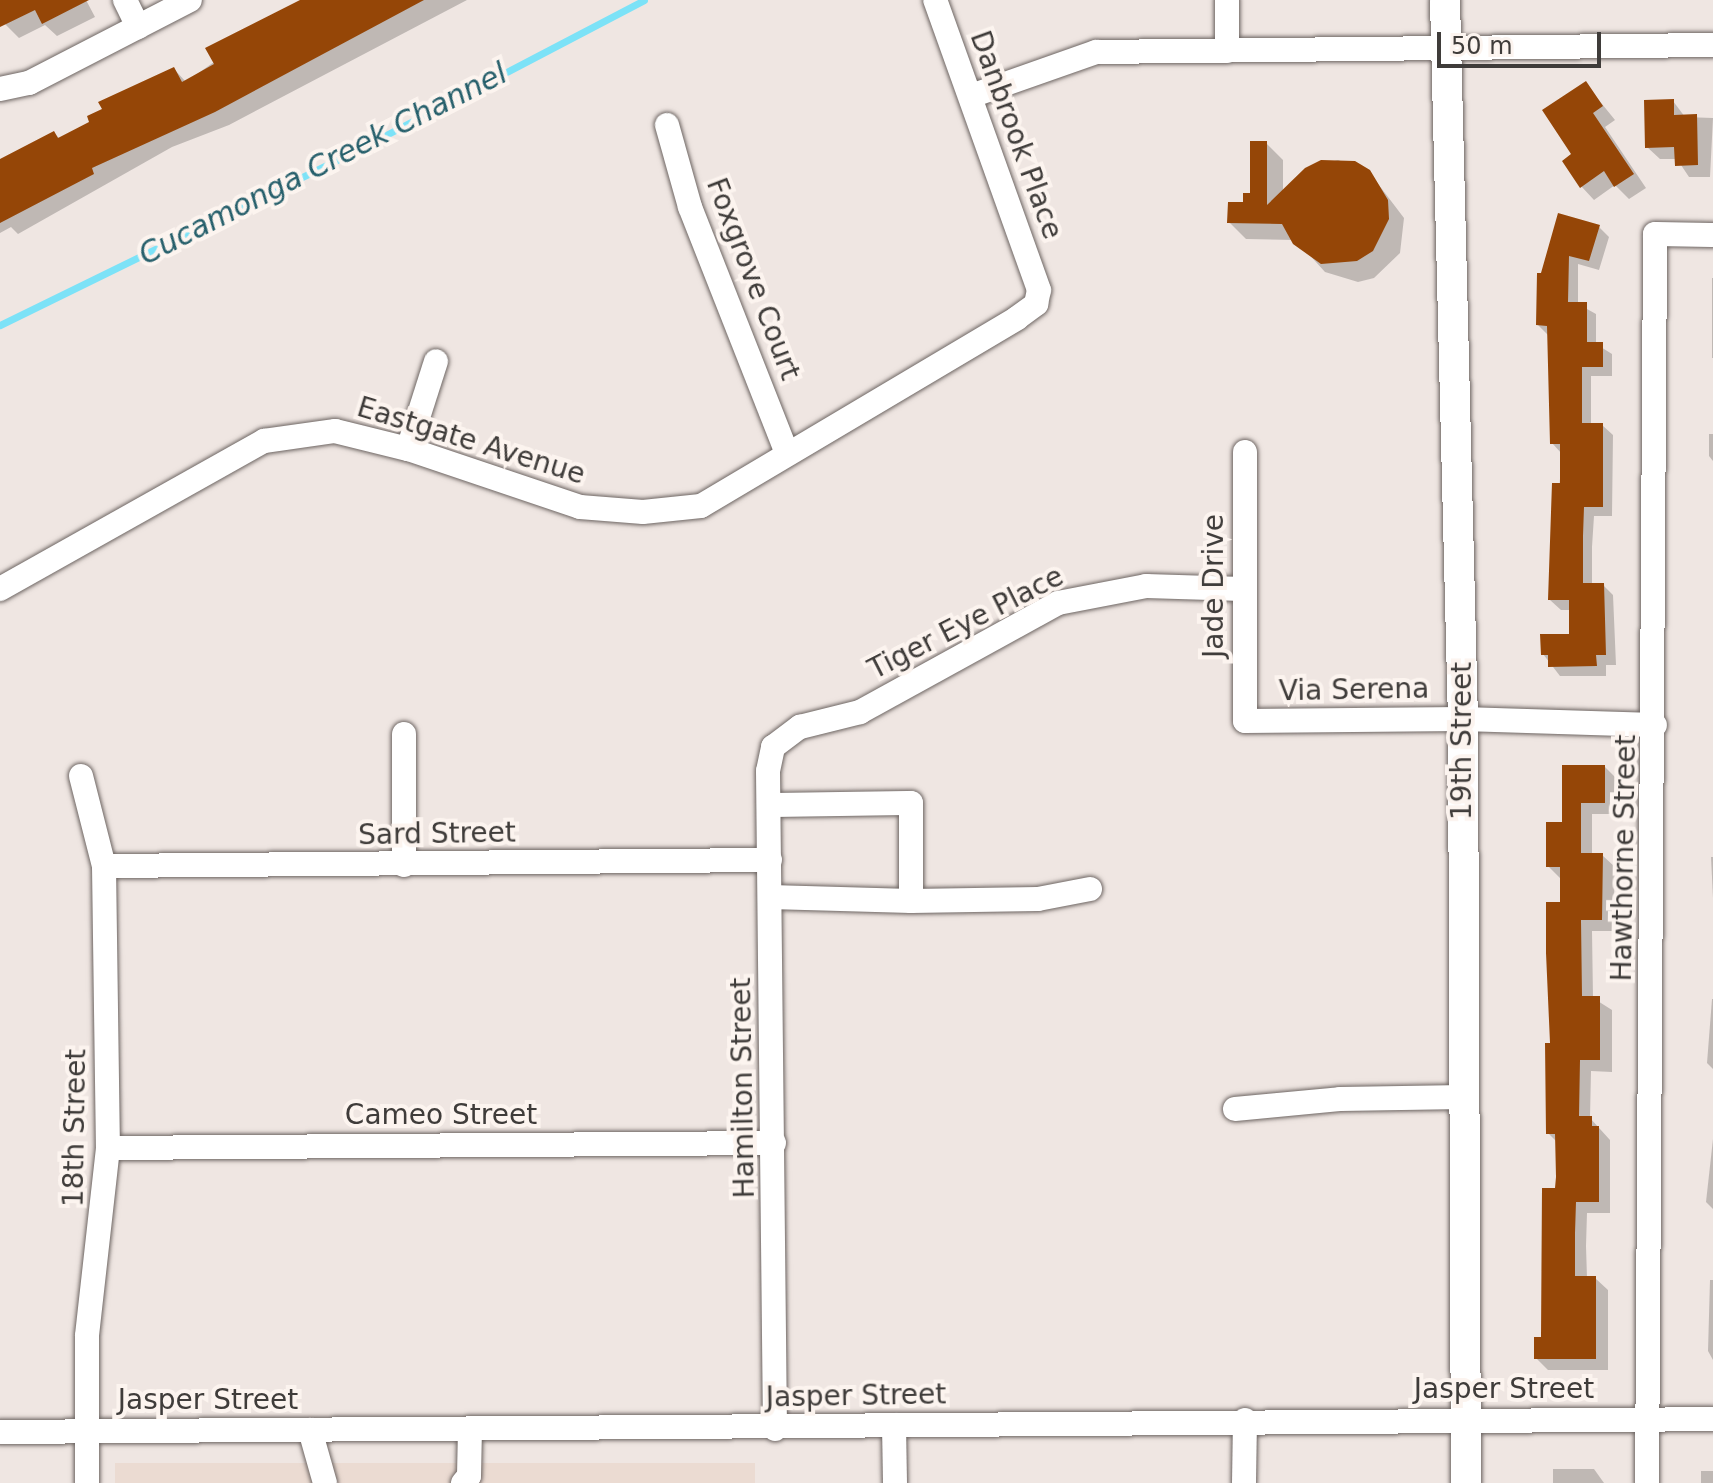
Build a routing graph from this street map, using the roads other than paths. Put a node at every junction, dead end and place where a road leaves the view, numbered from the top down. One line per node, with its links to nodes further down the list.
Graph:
1 (125, 0): 6 (street)
2 (190, 0): 6 (street)
3 (935, 0): 11 (street, Danbrook Place)
4 (1227, 0): 9 (street)
5 (1445, 0): 7 (main road, 19th Street)
6 (138, 27): 10 (street)
7 (1446, 44): 8 (street); 9 (street); 21 (main road, 19th Street)
8 (1713, 45)
9 (1227, 51): 11 (street)
10 (0, 89)
11 (971, 96): 14 (street, Danbrook Place)
12 (667, 125): 18 (street, Foxgrove Court)
13 (1713, 235): 23 (street, Hawthorne Street)
14 (1039, 290): 18 (street, Eastgate Avenue)
15 (436, 361): 16 (street)
16 (408, 449): 18 (street, Eastgate Avenue); 19 (street, Eastgate Avenue)
17 (1245, 452): 20 (street, Jade Drive)
18 (787, 453)
19 (0, 589)
20 (1243, 589): 22 (street, Jade Drive); 25 (street, Tiger Eye Place)
21 (1463, 719): 22 (street, Via Serena); 23 (street, Via Serena); 34 (main road, 19th Street)
22 (1245, 721)
23 (1655, 725): 39 (street, Hawthorne Street)
24 (404, 734): 29 (street)
25 (773, 747): 27 (street, Hamilton Street)
26 (81, 776): 30 (street, 18th Street)
27 (769, 805): 28 (street, Hamilton Street); 33 (street)
28 (770, 860): 29 (street, Sard Street); 32 (street, Hamilton Street)
29 (404, 865): 30 (street, Sard Street)
30 (104, 866): 37 (street, 18th Street)
31 (1090, 889): 33 (street)
32 (770, 897): 33 (street); 36 (street, Hamilton Street)
33 (911, 901)
34 (1464, 1097): 35 (street); 38 (main road, 19th Street)
35 (1235, 1109)
36 (774, 1143): 37 (street, Cameo Street); 43 (street, Hamilton Street)
37 (108, 1148): 46 (street, 18th Street)
38 (1465, 1418): 39 (street, Jasper Street); 41 (street, Jasper Street); 53 (main road, 19th Street)
39 (1648, 1419): 40 (street, Jasper Street); 54 (street, Hawthorne Street)
40 (1713, 1419)
41 (1245, 1420): 42 (street, Jasper Street); 52 (street)
42 (894, 1425): 43 (street, Jasper Street); 51 (street)
43 (775, 1429): 45 (street, Jasper Street)
44 (310, 1430): 45 (street, Jasper Street); 46 (street, Jasper Street); 49 (street)
45 (470, 1430): 50 (street)
46 (87, 1431): 47 (street, Jasper Street); 48 (street, 18th Street)
47 (0, 1432)
48 (87, 1483)
49 (325, 1483)
50 (463, 1483)
51 (895, 1483)
52 (1244, 1483)
53 (1466, 1483)
54 (1647, 1483)

